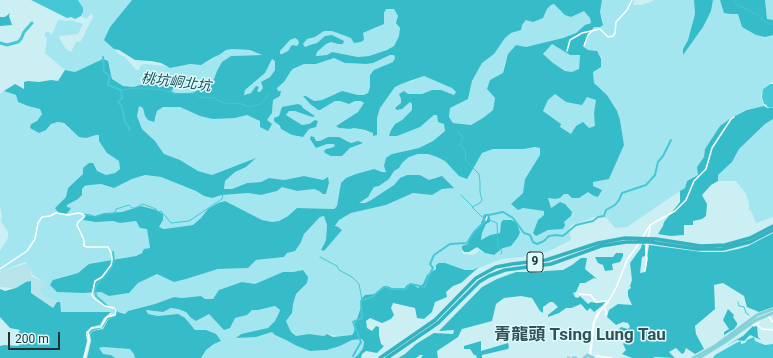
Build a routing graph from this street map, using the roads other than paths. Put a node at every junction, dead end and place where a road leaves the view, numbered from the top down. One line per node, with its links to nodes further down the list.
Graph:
1 (632, 0): 2 (street)
2 (592, 30): 3 (street); 4 (street)
3 (584, 46)
4 (567, 51)
5 (734, 117): 6 (street)
6 (650, 225): 12 (street); 14 (street)
7 (773, 226): 10 (highway, 9)
8 (773, 230): 10 (highway, 9)
9 (618, 241): 10 (highway, 9); 30 (highway, 9); 31 (highway, 9)
10 (666, 242)
11 (0, 269): 29 (street)
12 (645, 271)
13 (579, 294): 14 (street)
14 (608, 302): 15 (street)
15 (604, 306): 18 (street); 26 (street)
16 (773, 309): 34 (main road)
17 (773, 314): 19 (main road); 20 (street)
18 (606, 315)
19 (765, 315): 20 (street); 35 (main road)
20 (772, 319): 21 (street)
21 (773, 322)
22 (758, 323): 23 (street)
23 (756, 324): 24 (street); 25 (street)
24 (753, 325)
25 (773, 330)
26 (592, 333): 27 (street); 28 (street)
27 (568, 339)
28 (595, 356): 32 (main road); 33 (street)
29 (84, 358)
30 (380, 358)
31 (387, 358)
32 (584, 358)
33 (612, 358)
34 (693, 358)
35 (699, 358)

